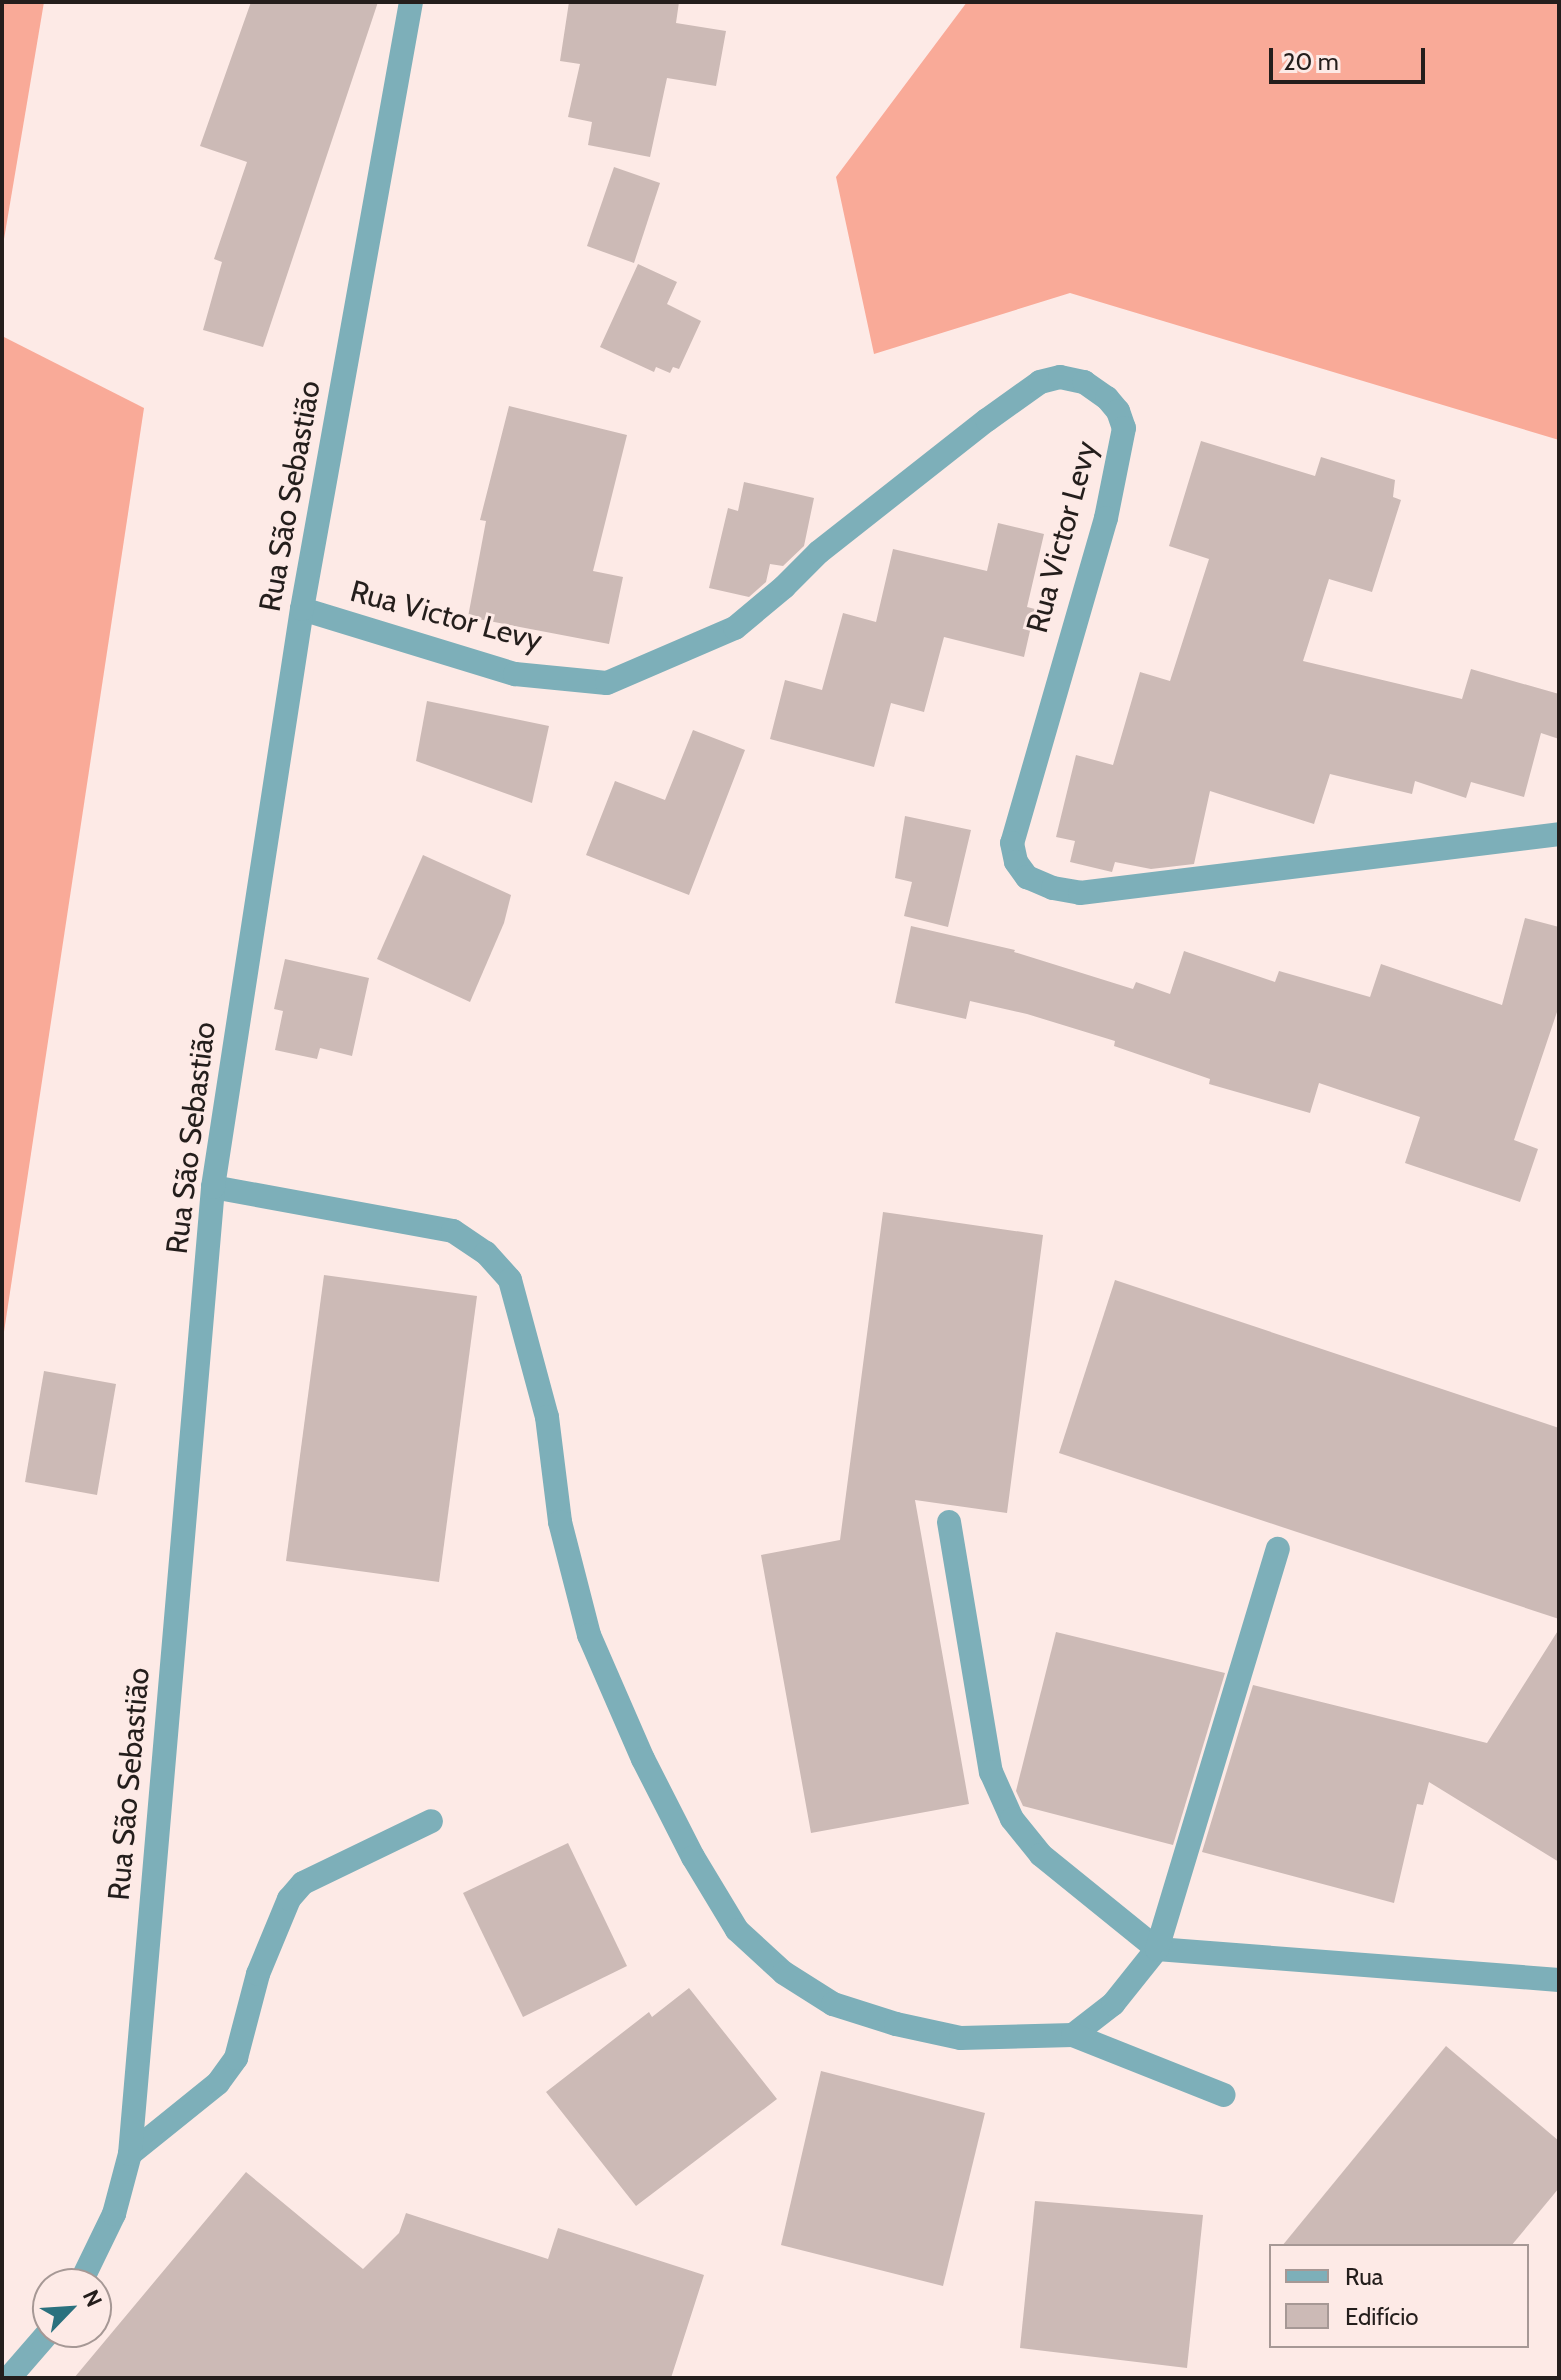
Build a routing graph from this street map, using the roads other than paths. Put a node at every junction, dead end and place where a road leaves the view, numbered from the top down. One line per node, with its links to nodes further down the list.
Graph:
1 (411, 2): 2 (street, Rua São Sebastião)
2 (302, 609): 3 (street, Rua Victor Levy); 4 (street, Rua São Sebastião)
3 (1559, 834)
4 (213, 1187): 10 (street); 12 (street, Rua São Sebastião)
5 (949, 1522): 8 (street)
6 (1278, 1549): 8 (street)
7 (431, 1821): 12 (street)
8 (1157, 1949): 9 (street); 10 (street)
9 (1559, 1980)
10 (1073, 2035): 11 (street)
11 (1224, 2095)
12 (130, 2154): 13 (street, Rua São Sebastião)
13 (88, 2268)
14 (35, 2348): 15 (street)
15 (9, 2378)

